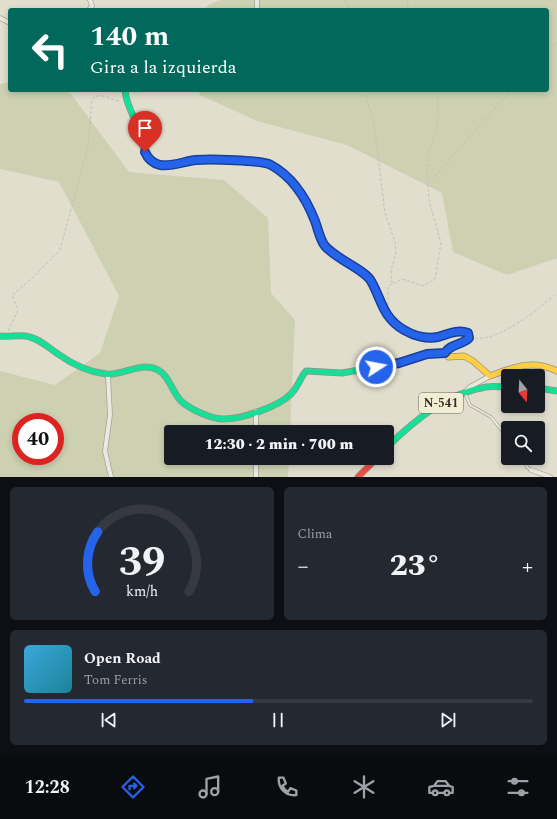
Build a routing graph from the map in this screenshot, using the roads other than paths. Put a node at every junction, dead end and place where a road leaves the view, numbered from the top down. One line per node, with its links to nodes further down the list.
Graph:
1 (125, 92): 3 (main road)
2 (3, 336): 5 (main road)
3 (445, 353): 6 (main road); 11 (main road)
4 (557, 371): 6 (main road)
5 (108, 374): 11 (main road); 19 (street)
6 (490, 376): 10 (street)
7 (501, 387): 10 (main road, N-541)
8 (545, 389): 9 (main road)
9 (557, 391)
10 (465, 392): 13 (lane); 14 (main road, N-541)
11 (256, 411): 12 (street)
12 (256, 425)
13 (501, 429)
14 (394, 440)
15 (256, 465): 20 (street)
16 (370, 465): 21 (main road)
17 (526, 465): 18 (lane)
18 (531, 470): 22 (street)
19 (110, 477)
20 (256, 477)
21 (358, 477)
22 (550, 477)

